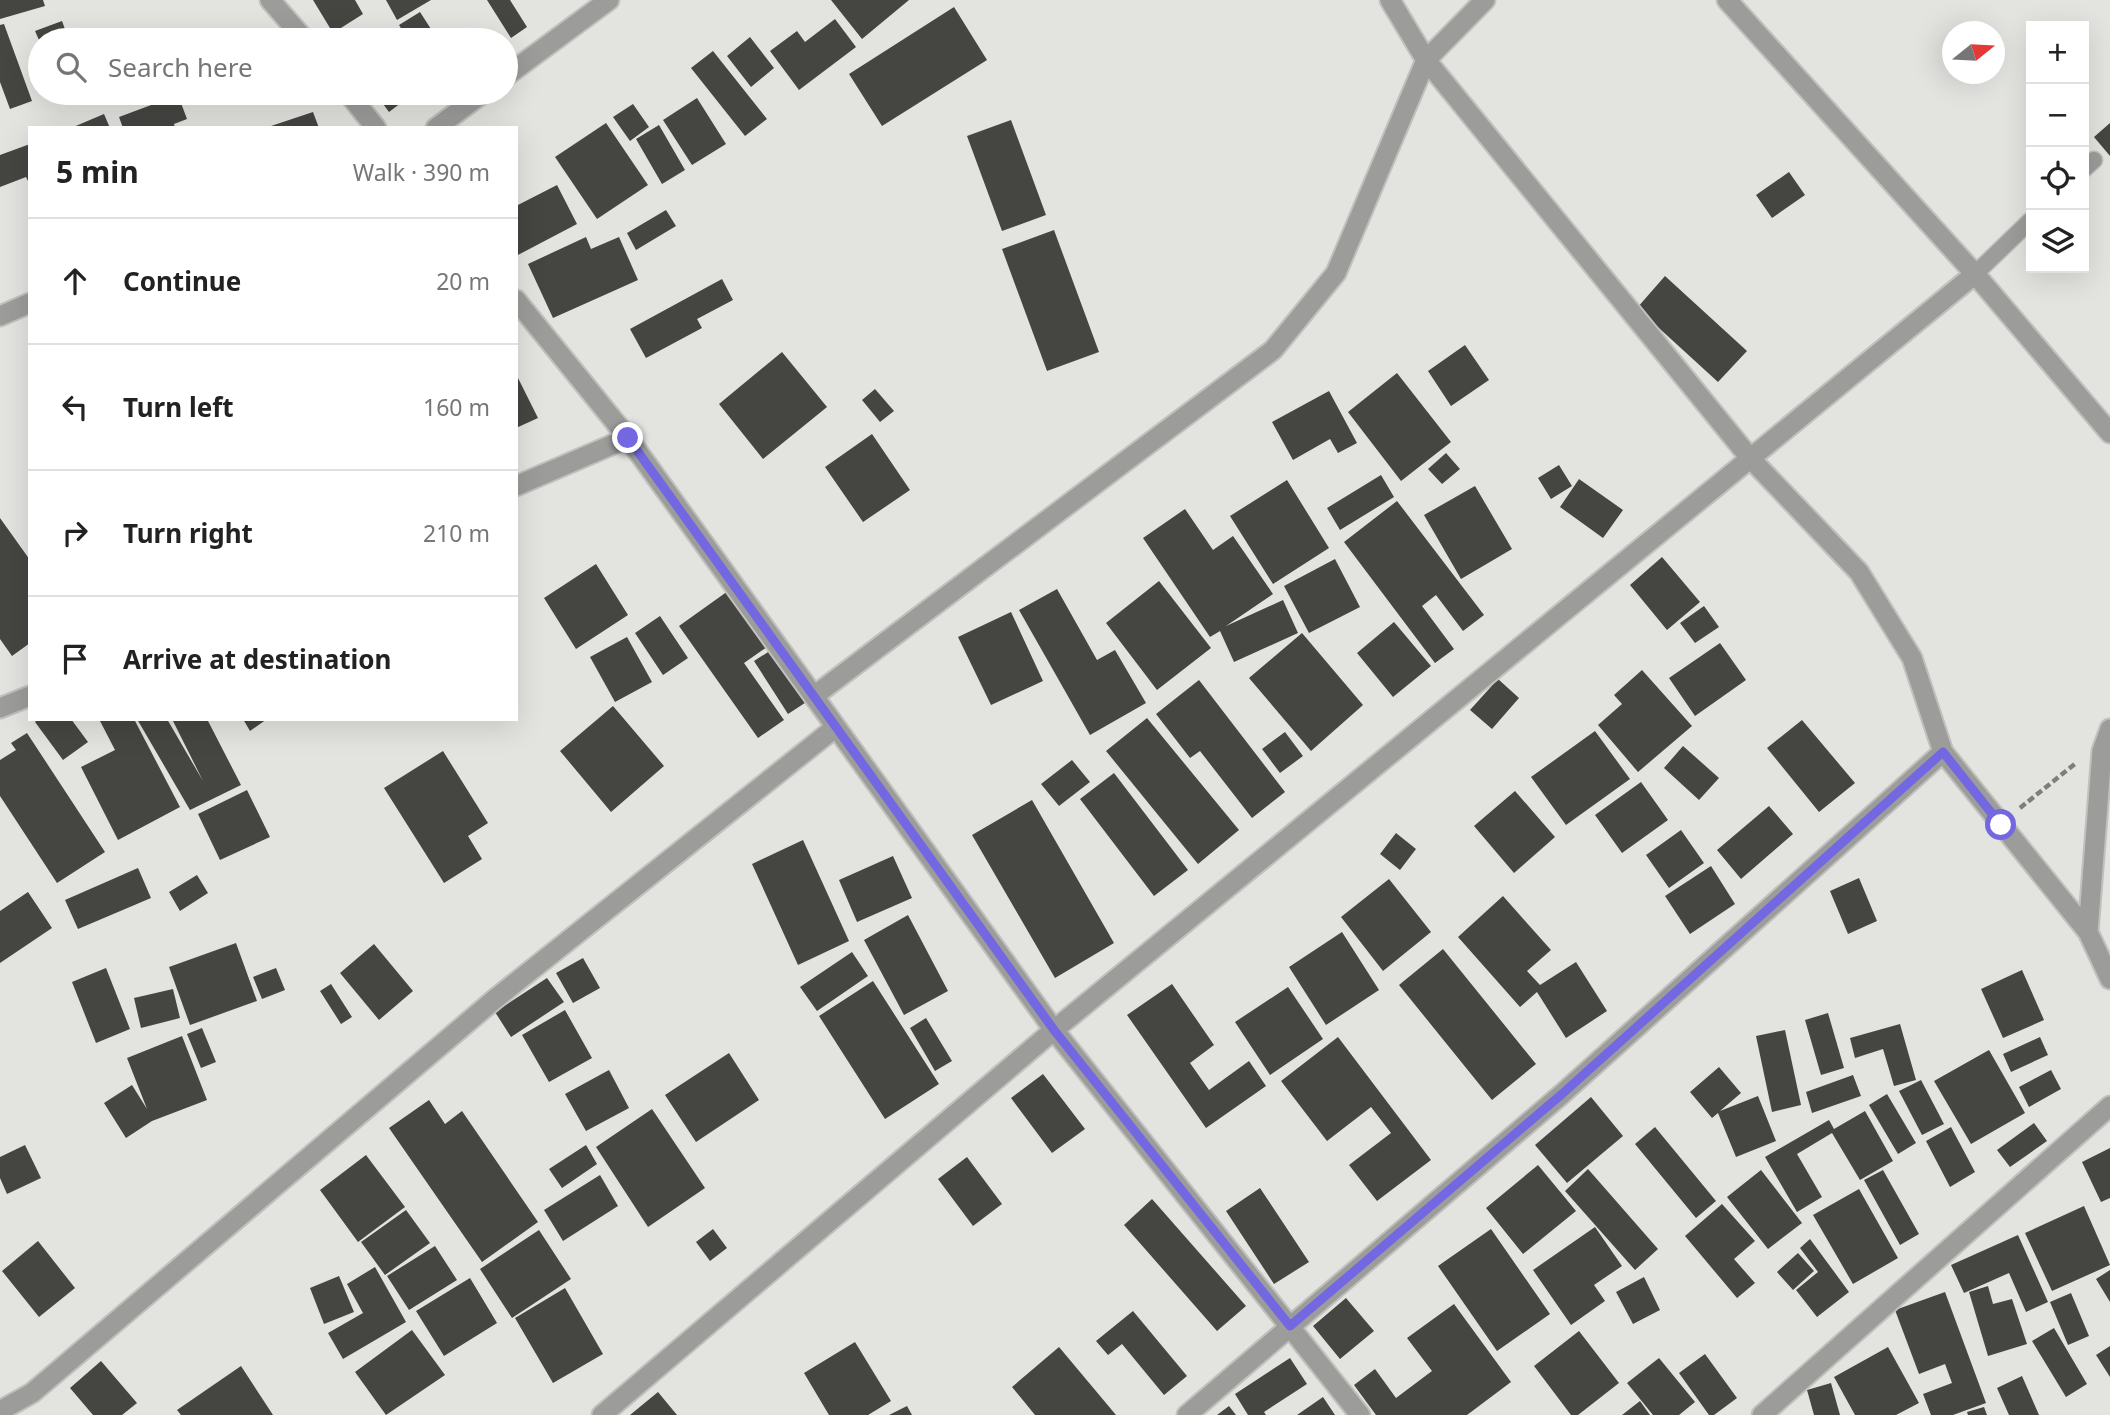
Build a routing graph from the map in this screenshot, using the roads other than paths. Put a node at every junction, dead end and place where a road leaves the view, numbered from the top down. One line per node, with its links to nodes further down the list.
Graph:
1 (270, 0): 6 (street)
2 (609, 0): 8 (street)
3 (1390, 0): 7 (street)
4 (1485, 0): 7 (street)
5 (1727, 0): 14 (street)
6 (294, 28)
7 (1426, 60): 20 (street); 23 (street)
8 (518, 67)
9 (358, 105): 11 (street)
10 (467, 105): 12 (street)
11 (374, 126)
12 (439, 126)
13 (2026, 225): 14 (lane)
14 (1975, 274): 18 (street); 20 (street)
15 (518, 302): 19 (street)
16 (28, 304): 17 (street)
17 (0, 316)
18 (2110, 432)
19 (628, 438): 21 (street); 23 (street)
20 (1750, 458): 27 (street); 30 (street)
21 (518, 485)
22 (28, 696): 24 (street)
23 (814, 696): 25 (street)
24 (0, 708)
25 (836, 727): 30 (street); 33 (street)
26 (2110, 729): 28 (street)
27 (1943, 752): 28 (street); 32 (street)
28 (2088, 932): 29 (street)
29 (2110, 979)
30 (1054, 1030): 32 (street); 34 (street)
31 (2110, 1107): 37 (street)
32 (1290, 1326): 35 (street); 36 (street)
33 (0, 1411)
34 (602, 1415)
35 (1186, 1415)
36 (1360, 1415)
37 (1762, 1415)

